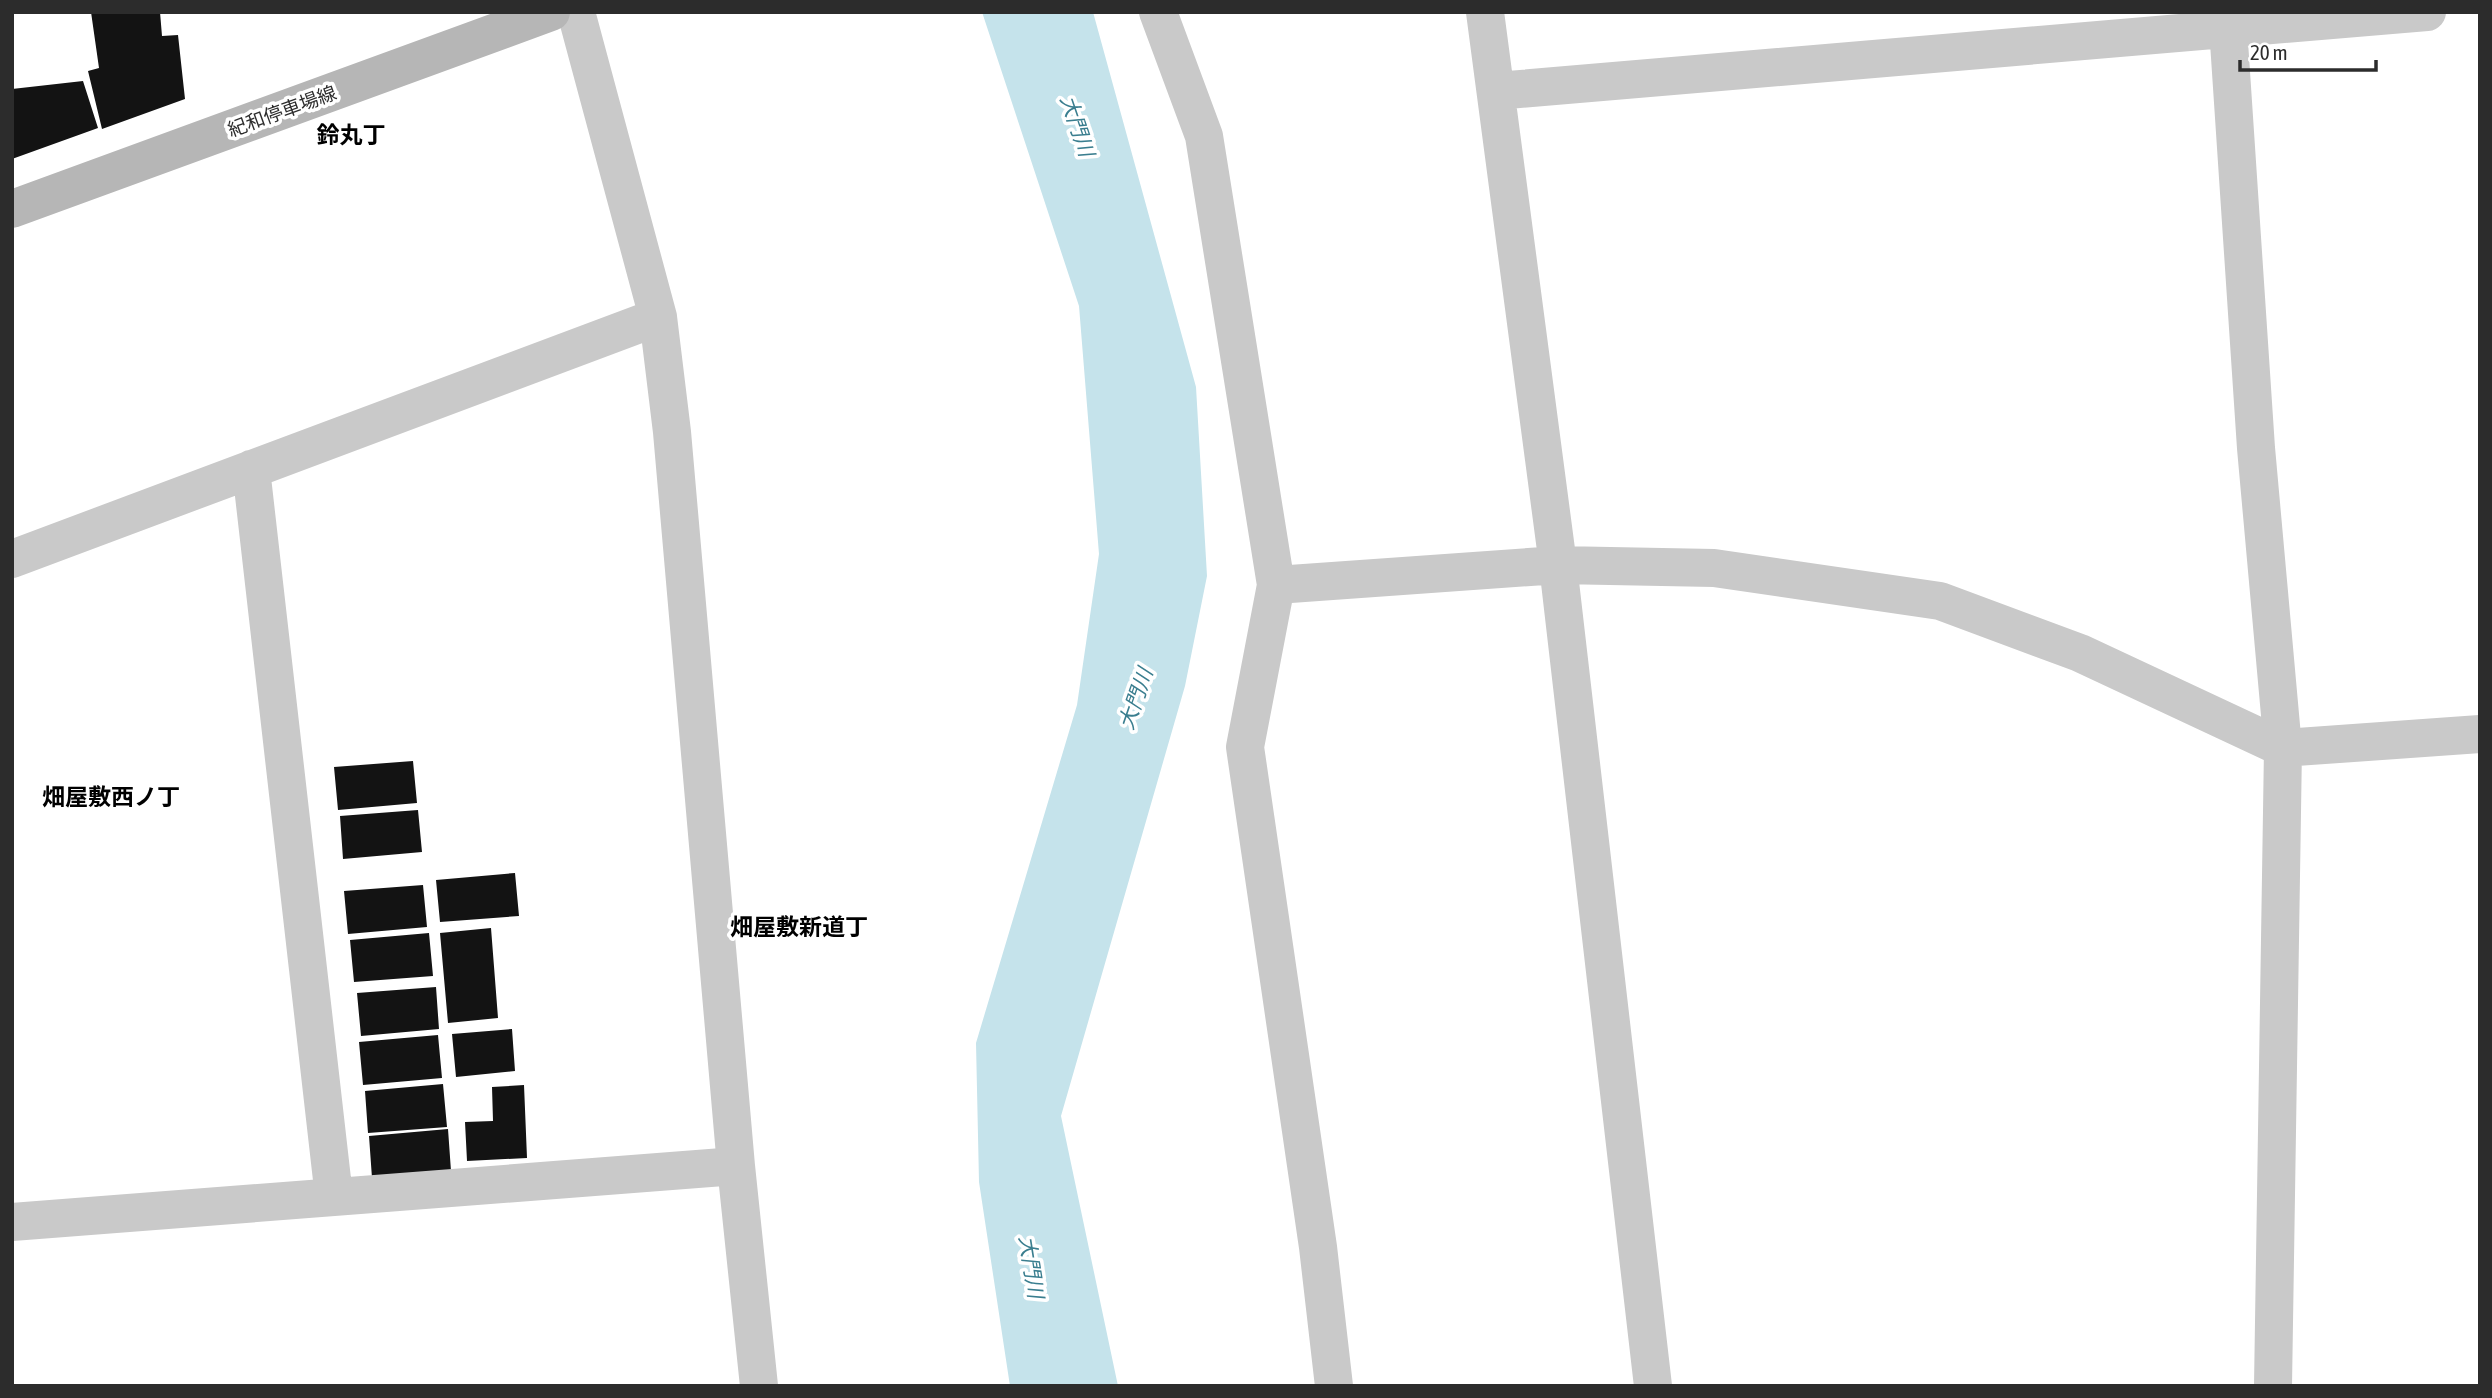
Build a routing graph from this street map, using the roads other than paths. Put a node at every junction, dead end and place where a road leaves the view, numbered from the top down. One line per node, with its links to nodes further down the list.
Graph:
1 (551, 12): 8 (main road, 紀和停車場線)
2 (576, 12): 9 (street)
3 (1158, 12): 13 (street)
4 (1485, 12): 7 (street)
5 (2427, 12): 6 (street)
6 (2228, 20): 7 (street); 15 (street)
7 (1496, 91): 12 (street)
8 (12, 209)
9 (657, 317): 10 (street); 16 (street)
10 (251, 469): 11 (street); 17 (street)
11 (12, 559)
12 (1558, 565): 13 (street); 15 (street); 21 (street)
13 (1276, 585): 20 (street)
14 (2480, 734): 15 (street)
15 (2283, 748): 22 (street)
16 (736, 1166): 17 (street); 19 (street)
17 (334, 1197): 18 (street)
18 (12, 1222)
19 (759, 1386)
20 (1334, 1386)
21 (1653, 1386)
22 (2273, 1386)

